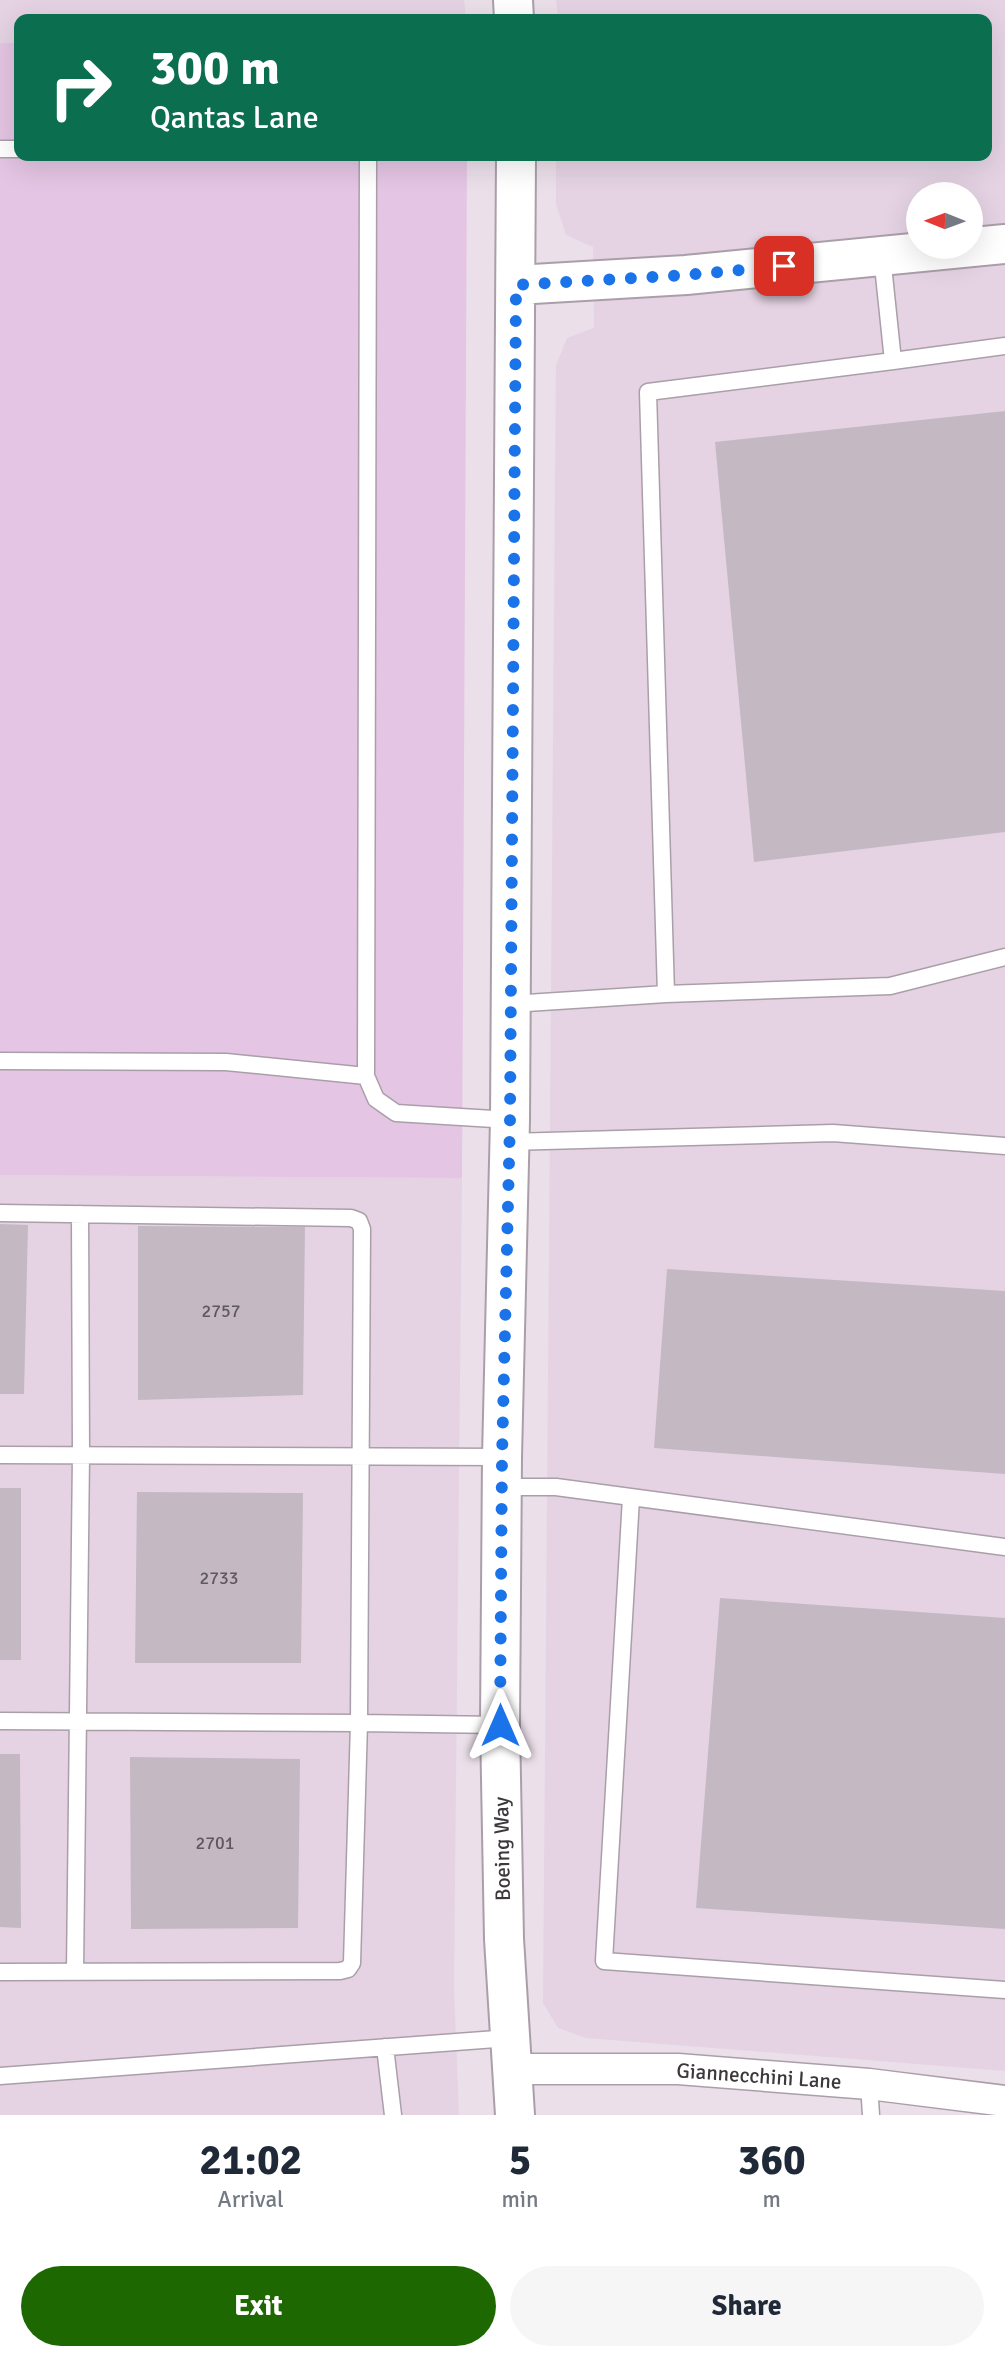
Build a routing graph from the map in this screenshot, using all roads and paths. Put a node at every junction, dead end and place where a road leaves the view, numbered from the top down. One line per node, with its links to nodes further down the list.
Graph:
1 (368, 161): 12 (lane)
2 (516, 161): 5 (street, Boeing Way)
3 (1005, 244): 4 (street)
4 (882, 256): 5 (street); 7 (lane)
5 (516, 285): 10 (street, Boeing Way)
6 (1005, 346): 7 (lane)
7 (893, 361): 9 (lane)
8 (1005, 957): 9 (lane)
9 (666, 993): 10 (lane)
10 (511, 1004): 13 (street, Boeing Way)
11 (0, 1061): 12 (lane)
12 (366, 1076): 13 (lane)
13 (510, 1131): 14 (lane); 20 (street, Boeing Way)
14 (1005, 1146)
15 (0, 1213): 16 (lane)
16 (80, 1214): 18 (lane); 19 (lane)
17 (0, 1455): 18 (lane)
18 (81, 1455): 19 (lane); 24 (lane)
19 (359, 1456): 20 (lane); 25 (lane)
20 (502, 1472): 21 (lane); 26 (street, Boeing Way)
21 (631, 1498): 22 (lane); 29 (lane)
22 (1005, 1548)
23 (0, 1721): 24 (lane)
24 (78, 1721): 25 (lane); 28 (lane)
25 (359, 1723): 26 (lane); 28 (lane)
26 (500, 1725): 31 (street, Boeing Way)
27 (0, 1972): 28 (lane)
28 (75, 1972)
29 (1005, 1990)
30 (385, 2047): 31 (lane); 32 (lane); 35 (lane)
31 (511, 2053): 33 (street, Giannecchini Lane); 36 (street, Boeing Way)
32 (0, 2076)
33 (869, 2084): 34 (street, Giannecchini Lane); 37 (lane)
34 (1005, 2101)
35 (393, 2115)
36 (515, 2115)
37 (871, 2115)

